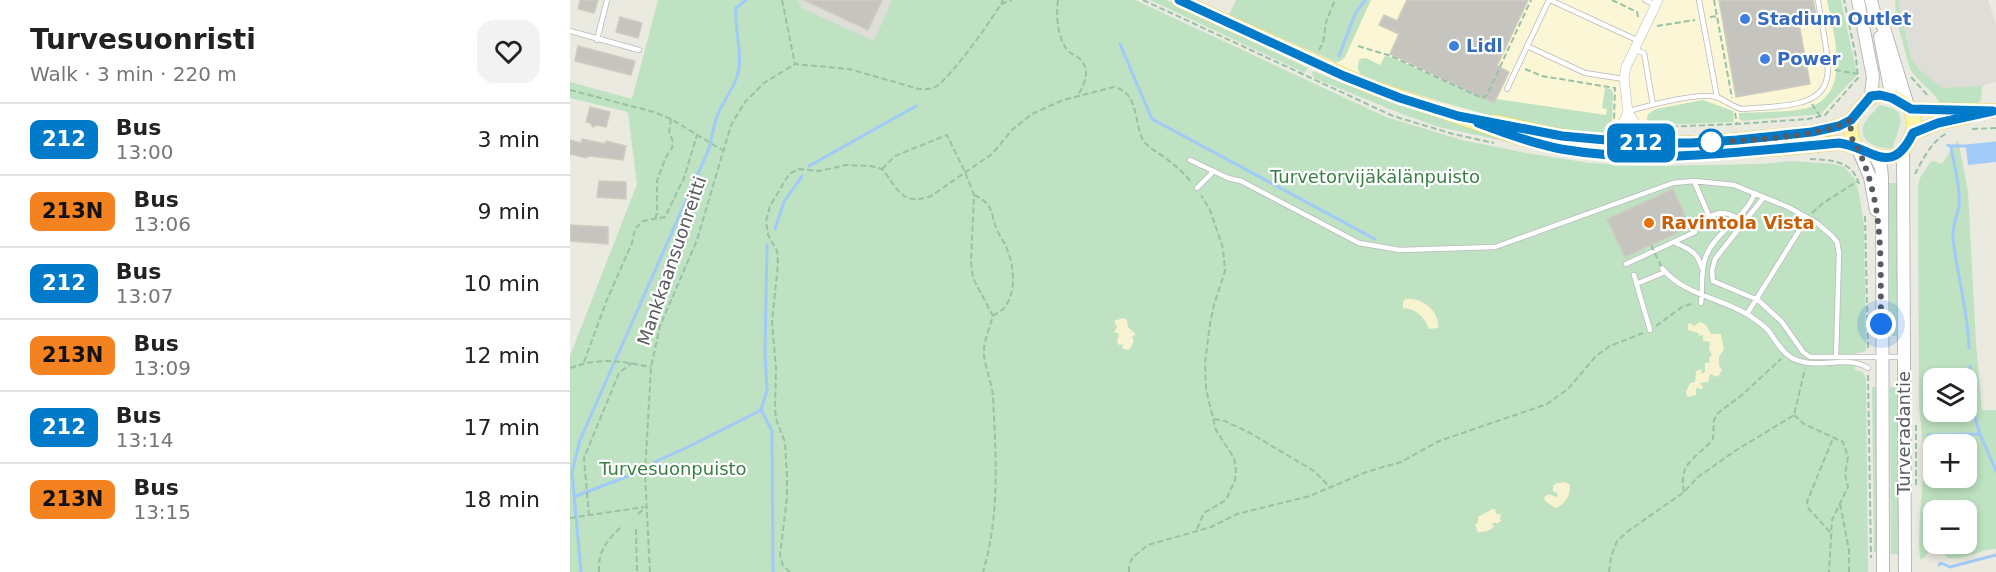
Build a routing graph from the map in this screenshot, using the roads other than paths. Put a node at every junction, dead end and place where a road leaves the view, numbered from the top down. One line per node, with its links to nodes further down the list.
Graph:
1 (607, 0): 11 (lane)
2 (1179, 0): 24 (main road)
3 (1549, 0): 12 (lane); 13 (lane)
4 (1645, 0): 8 (lane)
5 (1699, 0): 18 (lane)
6 (1818, 0): 18 (lane)
7 (1858, 0): 17 (main road)
8 (1657, 2): 12 (street)
9 (1873, 6): 19 (main road); 21 (main road)
10 (570, 31): 11 (lane)
11 (597, 40): 14 (lane)
12 (1637, 45): 15 (street); 20 (lane)
13 (1527, 46): 15 (lane); 16 (lane)
14 (639, 50)
15 (1624, 79): 23 (street)
16 (1507, 89)
17 (1871, 96): 19 (main road); 25 (main road)
18 (1717, 97): 20 (lane)
19 (1892, 98): 21 (main road)
20 (1653, 105): 23 (lane)
21 (1909, 108): 22 (main road); 26 (main road)
22 (1994, 111): 26 (main road)
23 (1628, 112): 27 (street); 28 (street)
24 (1458, 116): 27 (main road); 31 (main road)
25 (1851, 120): 28 (main road); 29 (main road)
26 (1913, 133): 30 (main road)
27 (1623, 142): 28 (main road); 31 (street)
28 (1639, 143): 31 (street)
29 (1857, 148): 31 (main road); 32 (main road); 42 (main road, Turveradantie)
30 (1903, 150): 32 (main road); 55 (main road, Turveradantie)
31 (1629, 155)
32 (1875, 156): 42 (main road, Turveradantie)
33 (1190, 160): 34 (lane)
34 (1214, 171): 35 (lane); 36 (lane)
35 (1694, 181): 37 (lane); 39 (lane)
36 (1197, 188)
37 (1755, 194): 38 (lane); 40 (lane)
38 (1764, 197): 41 (lane); 49 (lane)
39 (1709, 216)
40 (1738, 218): 43 (lane); 45 (lane)
41 (1807, 218): 49 (lane); 53 (lane)
42 (1881, 235): 54 (main road, Turveradantie)
43 (1674, 242): 44 (lane); 45 (lane)
44 (1626, 264)
45 (1703, 270): 48 (lane)
46 (1634, 275): 47 (lane)
47 (1636, 284): 48 (lane); 52 (lane)
48 (1702, 294): 50 (lane); 51 (lane)
49 (1756, 299): 51 (lane); 53 (lane)
50 (1701, 303)
51 (1747, 314): 56 (lane)
52 (1650, 330)
53 (1836, 357): 54 (lane)
54 (1881, 357): 55 (lane); 57 (main road, Turveradantie)
55 (1904, 357): 58 (main road, Turveradantie)
56 (1868, 368)
57 (1883, 572)
58 (1905, 572)

